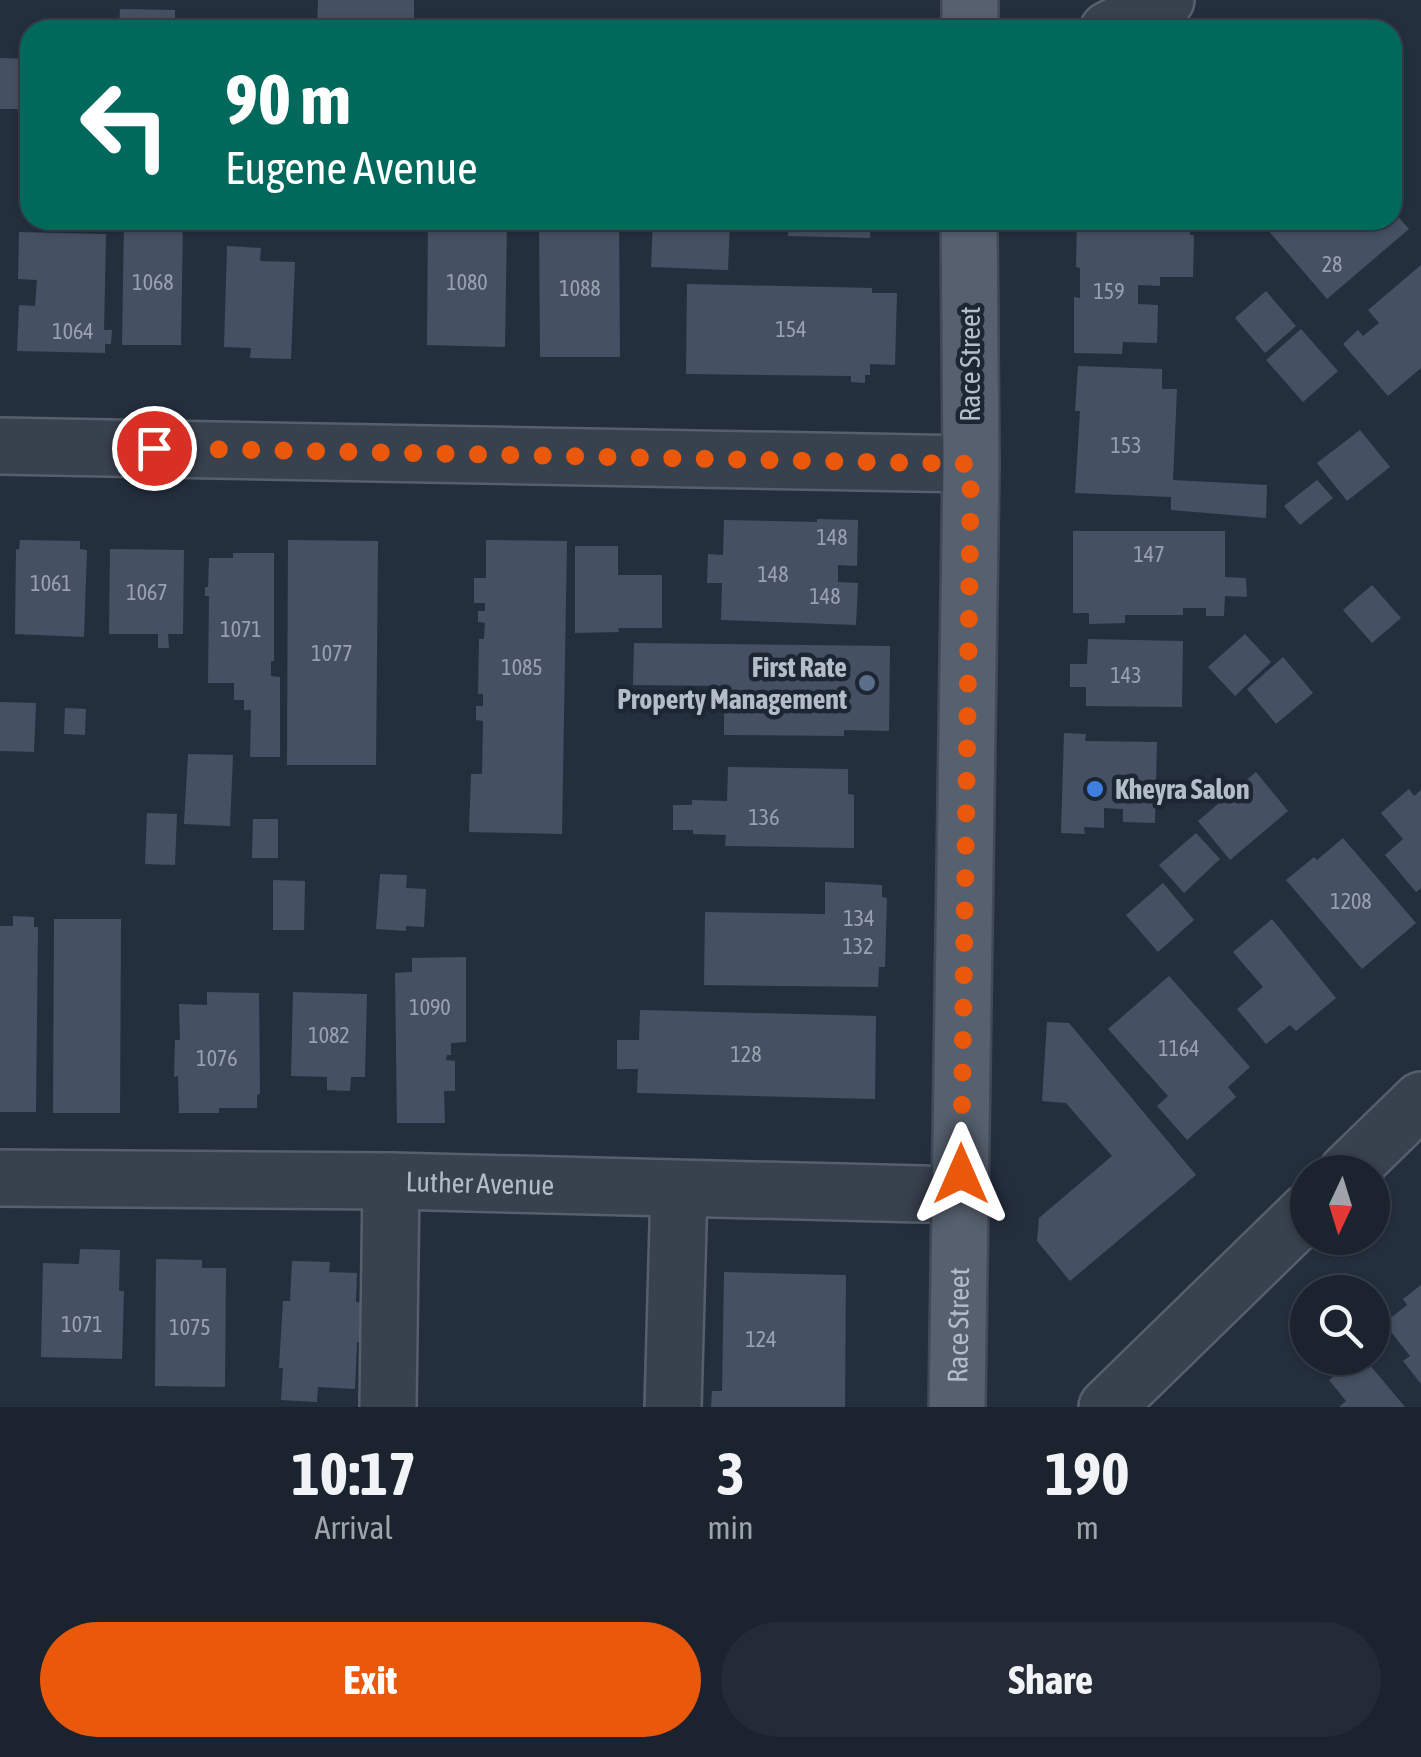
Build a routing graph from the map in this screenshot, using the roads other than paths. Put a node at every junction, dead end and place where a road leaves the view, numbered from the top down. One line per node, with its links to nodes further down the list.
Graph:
1 (1166, 0): 2 (street)
2 (1127, 20)
3 (969, 230): 5 (main road, Race Street)
4 (0, 446): 5 (street)
5 (971, 464): 11 (main road, Race Street)
6 (1421, 1100): 7 (street)
7 (1364, 1155)
8 (0, 1178): 9 (street, Luther Avenue)
9 (391, 1181): 10 (street, Luther Avenue); 13 (street)
10 (679, 1189): 11 (street, Luther Avenue); 14 (street)
11 (961, 1195): 15 (main road, Race Street)
12 (1290, 1229): 16 (street)
13 (388, 1407)
14 (673, 1407)
15 (957, 1407)
16 (1107, 1407)

